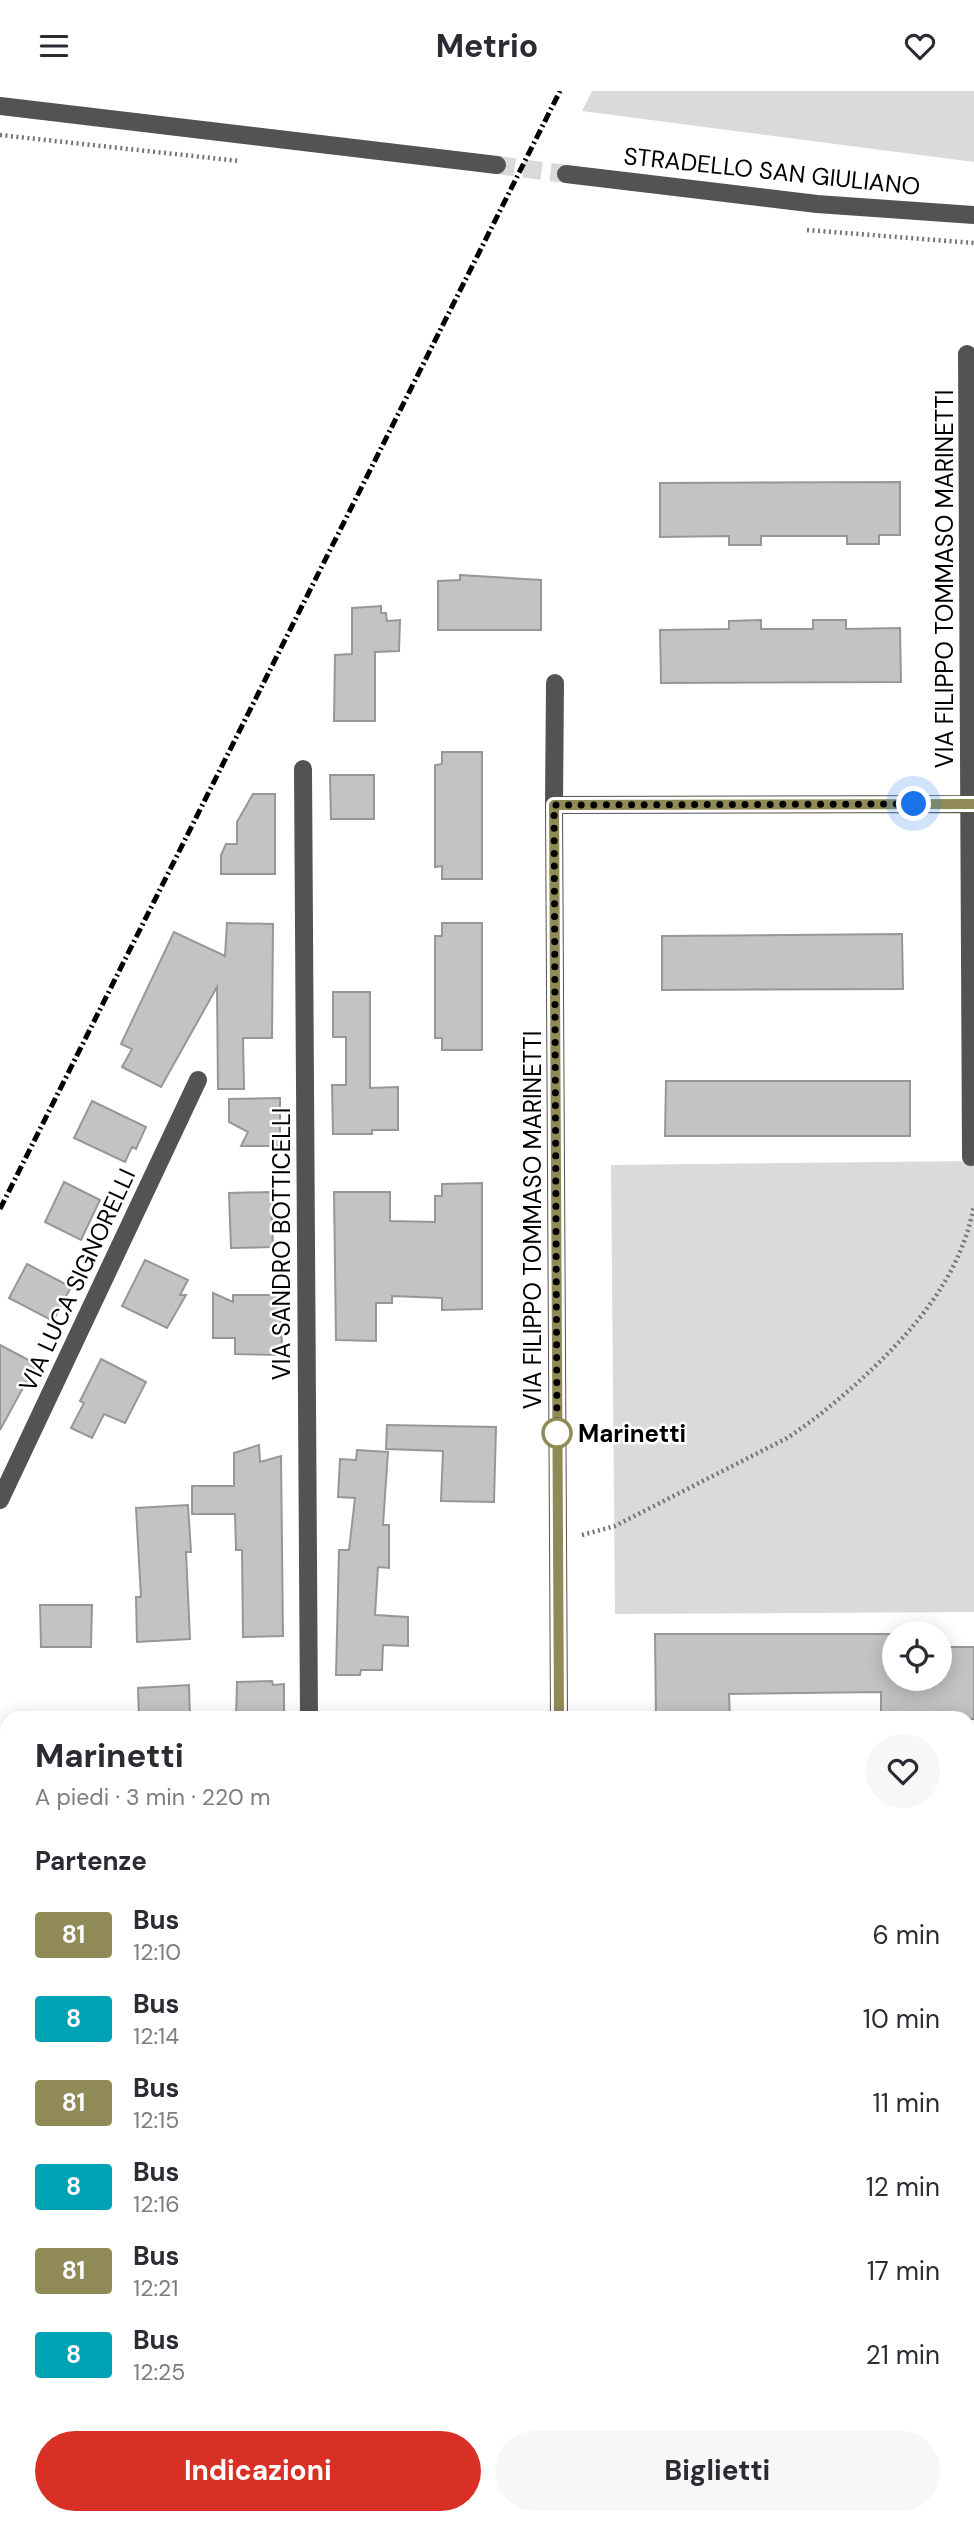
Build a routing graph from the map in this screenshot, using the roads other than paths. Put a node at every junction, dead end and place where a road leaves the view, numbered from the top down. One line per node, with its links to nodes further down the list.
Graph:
1 (0, 106): 2 (street)
2 (497, 165)
3 (566, 174): 4 (street, STRADELLO SAN GIULIANO)
4 (974, 215)
5 (967, 354): 8 (street, VIA FILIPPO TOMMASO MARINETTI)
6 (555, 683): 9 (street, VIA FILIPPO TOMMASO MARINETTI)
7 (303, 769): 13 (street, VIA SANDRO BOTTICELLI)
8 (972, 804): 9 (street, VIA FILIPPO TOMMASO MARINETTI); 11 (street, VIA FILIPPO TOMMASO MARINETTI)
9 (554, 805): 14 (street, VIA FILIPPO TOMMASO MARINETTI)
10 (198, 1080): 12 (street, VIA LUCA SIGNORELLI)
11 (971, 1157)
12 (0, 1500)
13 (309, 1711)
14 (559, 1711)

